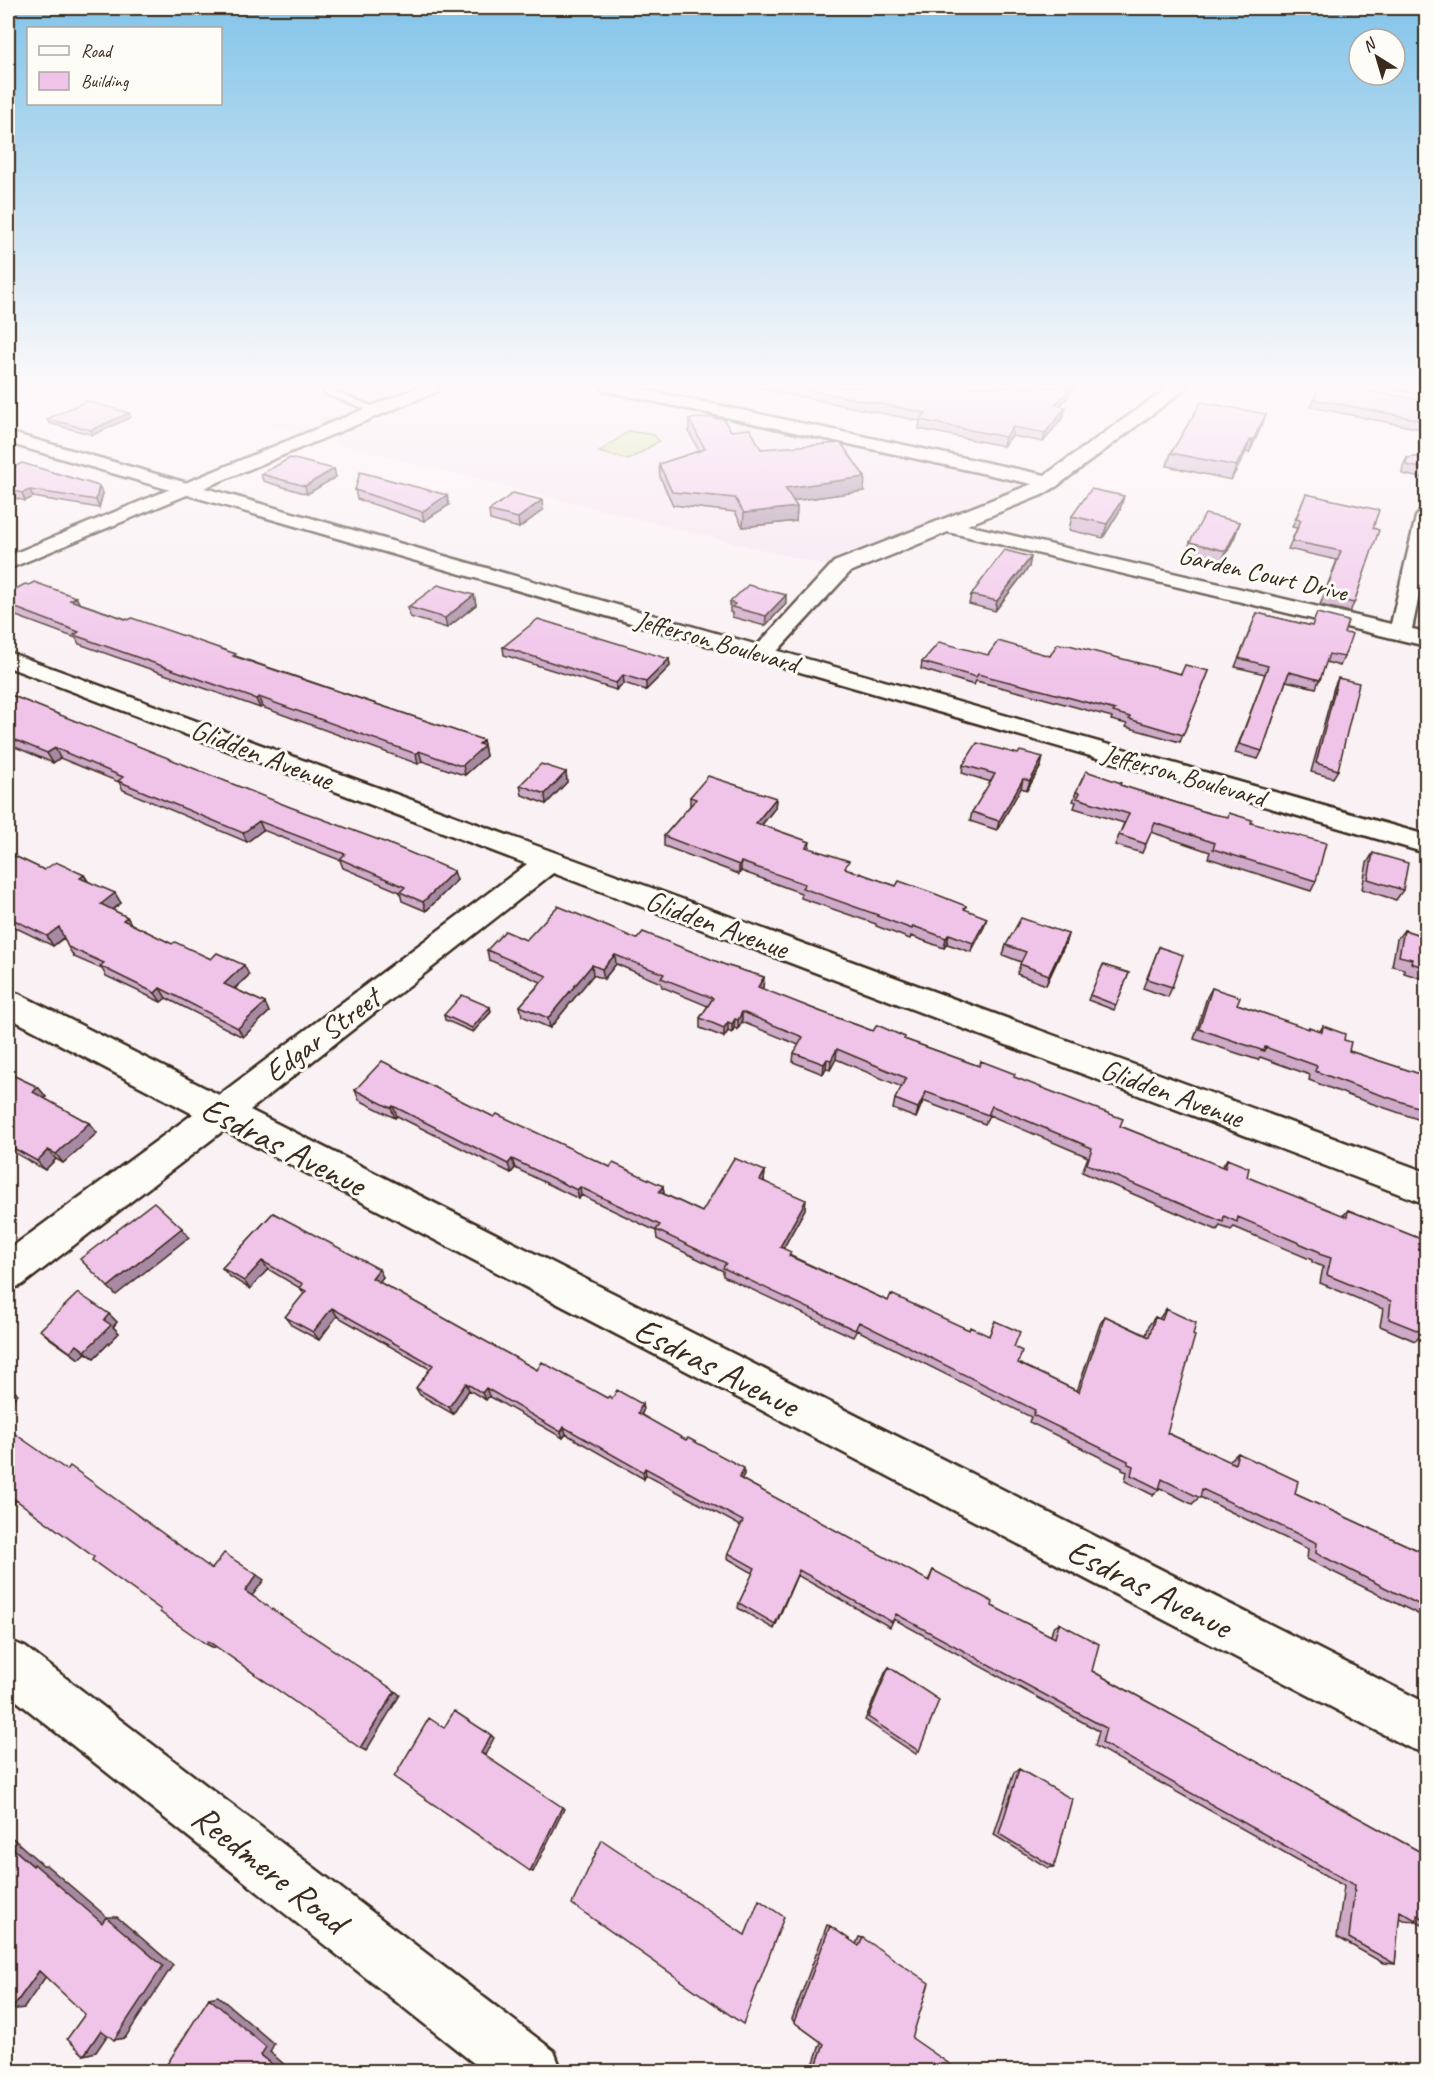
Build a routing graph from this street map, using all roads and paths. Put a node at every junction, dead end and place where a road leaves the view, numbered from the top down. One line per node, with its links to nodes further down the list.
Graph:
1 (173, 484): 4 (street, Jefferson Boulevard)
2 (197, 484): 4 (street)
3 (1047, 484): 6 (street)
4 (187, 488): 7 (street); 10 (street, Jefferson Boulevard)
5 (1426, 517): 8 (street)
6 (946, 526): 8 (street, Garden Court Drive); 10 (street)
7 (8, 563)
8 (1400, 632): 9 (street, Garden Court Drive)
9 (1426, 639)
10 (762, 654): 12 (street, Jefferson Boulevard)
11 (8, 658): 13 (street, Glidden Avenue)
12 (1426, 844)
13 (549, 861): 15 (street, Edgar Street); 16 (street, Glidden Avenue)
14 (8, 1003): 15 (street, Esdras Avenue)
15 (221, 1113): 17 (street, Edgar Street); 19 (street, Esdras Avenue)
16 (1426, 1188)
17 (8, 1272)
18 (8, 1664): 20 (street, Reedmere Road)
19 (1426, 1729)
20 (533, 2072)

